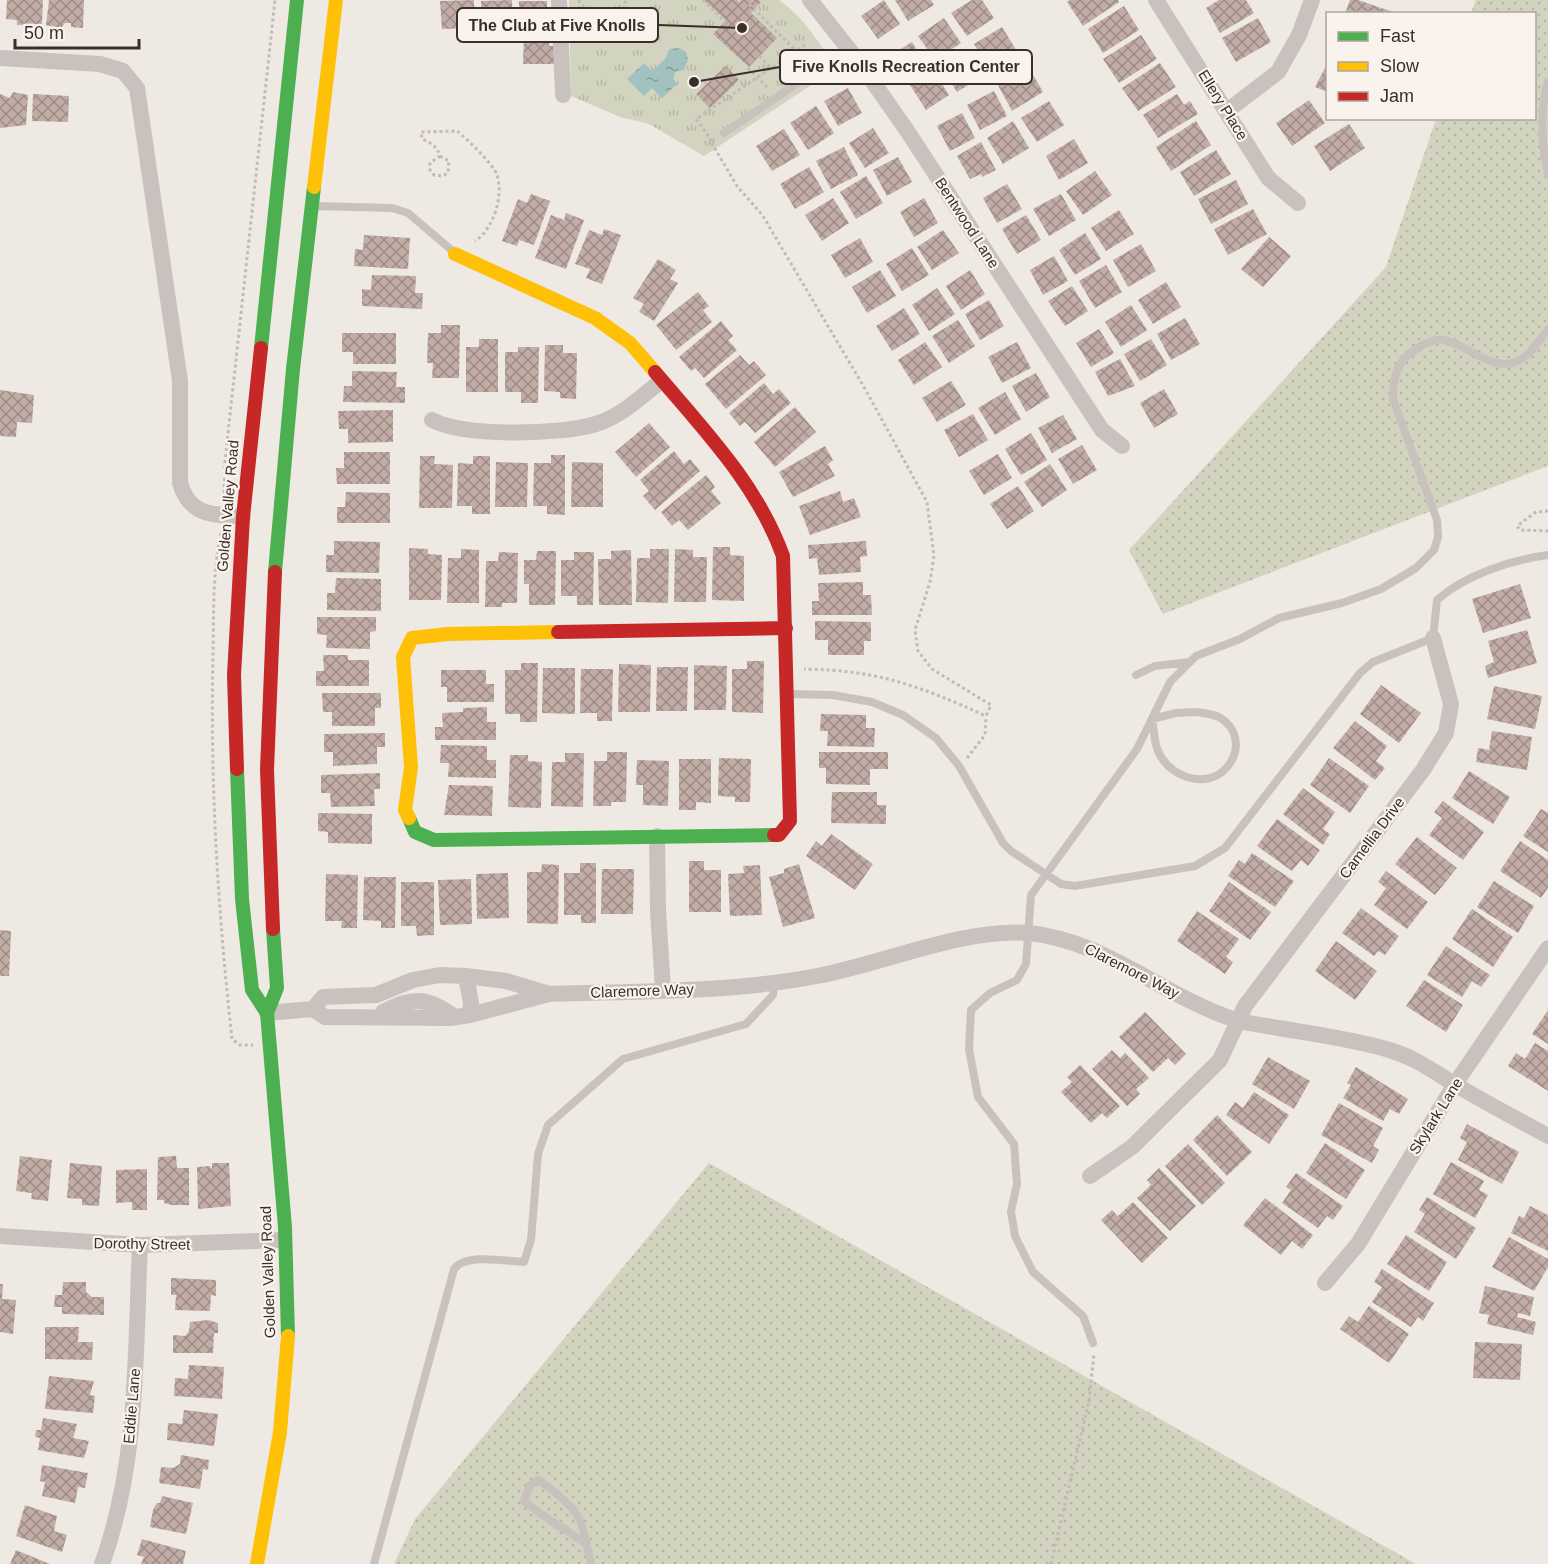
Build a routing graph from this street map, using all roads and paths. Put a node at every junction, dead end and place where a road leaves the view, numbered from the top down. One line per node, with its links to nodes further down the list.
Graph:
1 (297, 0): 38 (main road, Golden Valley Road)
2 (336, 0): 31 (main road, Golden Valley Road)
3 (579, 0): 11 (path)
4 (625, 0): 12 (path)
5 (703, 0): 13 (path)
6 (753, 0): 17 (path)
7 (810, 0): 16 (street, Bentwood Lane)
8 (1156, 0): 25 (street, Ellery Place)
9 (1312, 0): 25 (street)
10 (560, 8): 11 (path); 24 (street)
11 (582, 17): 12 (path)
12 (621, 20): 14 (path)
13 (724, 22)
14 (627, 27)
15 (805, 45): 17 (path)
16 (849, 48): 26 (lane); 36 (street, Bentwood Lane)
17 (797, 52): 21 (path)
18 (759, 56): 21 (path)
19 (0, 58): 38 (street)
20 (748, 68): 22 (path)
21 (771, 68): 22 (path)
22 (758, 77): 27 (path)
23 (1548, 82): 29 (lane)
24 (563, 95)
25 (1227, 111): 30 (street, Ellery Place)
26 (723, 133): 27 (path)
27 (712, 141): 47 (path)
28 (440, 156): 28 (path); 32 (path)
29 (1548, 176)
30 (1298, 203)
31 (314, 206): 32 (lane); 59 (main road, Golden Valley Road)
32 (456, 254): 34 (main road)
33 (1548, 329): 43 (lane)
34 (661, 381): 35 (street); 41 (main road)
35 (432, 420)
36 (1122, 446)
37 (1548, 511): 39 (path)
38 (243, 517): 59 (main road, Golden Valley Road)
39 (1548, 531)
40 (1548, 555): 42 (lane)
41 (786, 628): 44 (main road); 50 (main road)
42 (1433, 638): 51 (lane); 61 (street, Camellia Drive)
43 (1190, 662): 45 (lane); 48 (lane)
44 (787, 669): 46 (main road); 47 (path)
45 (1136, 675)
46 (788, 694): 49 (lane); 50 (main road)
47 (986, 716): 49 (path)
48 (1152, 719): 48 (lane); 51 (lane)
49 (961, 768): 51 (lane)
50 (657, 836): 56 (street)
51 (1047, 876): 52 (lane)
52 (1027, 933): 55 (street, Claremore Way); 61 (street, Claremore Way); 69 (lane)
53 (1548, 948): 62 (street, Skylark Lane)
54 (466, 976): 57 (street, Claremore Way); 58 (street, Claremore Way); 60 (street)
55 (774, 984): 56 (street, Claremore Way); 73 (lane)
56 (663, 990): 57 (street, Claremore Way)
57 (549, 994): 60 (street, Claremore Way)
58 (313, 1009): 59 (street, Claremore Way); 60 (street, Claremore Way)
59 (267, 1013): 66 (main road, Golden Valley Road)
60 (462, 1016)
61 (1237, 1020): 62 (street, Claremore Way); 64 (street, Camellia Drive)
62 (1455, 1084): 63 (street, Claremore Way); 68 (street, Skylark Lane)
63 (1548, 1136)
64 (1090, 1176)
65 (0, 1236): 67 (street, Dorothy Street)
66 (284, 1240): 67 (street, Dorothy Street); 72 (main road, Golden Valley Road)
67 (140, 1245): 71 (street, Eddie Lane)
68 (1325, 1283)
69 (1093, 1343): 75 (path)
70 (586, 1544): 70 (lane); 74 (lane)
71 (102, 1564)
72 (257, 1564)
73 (374, 1564)
74 (591, 1564)
75 (1051, 1564)

